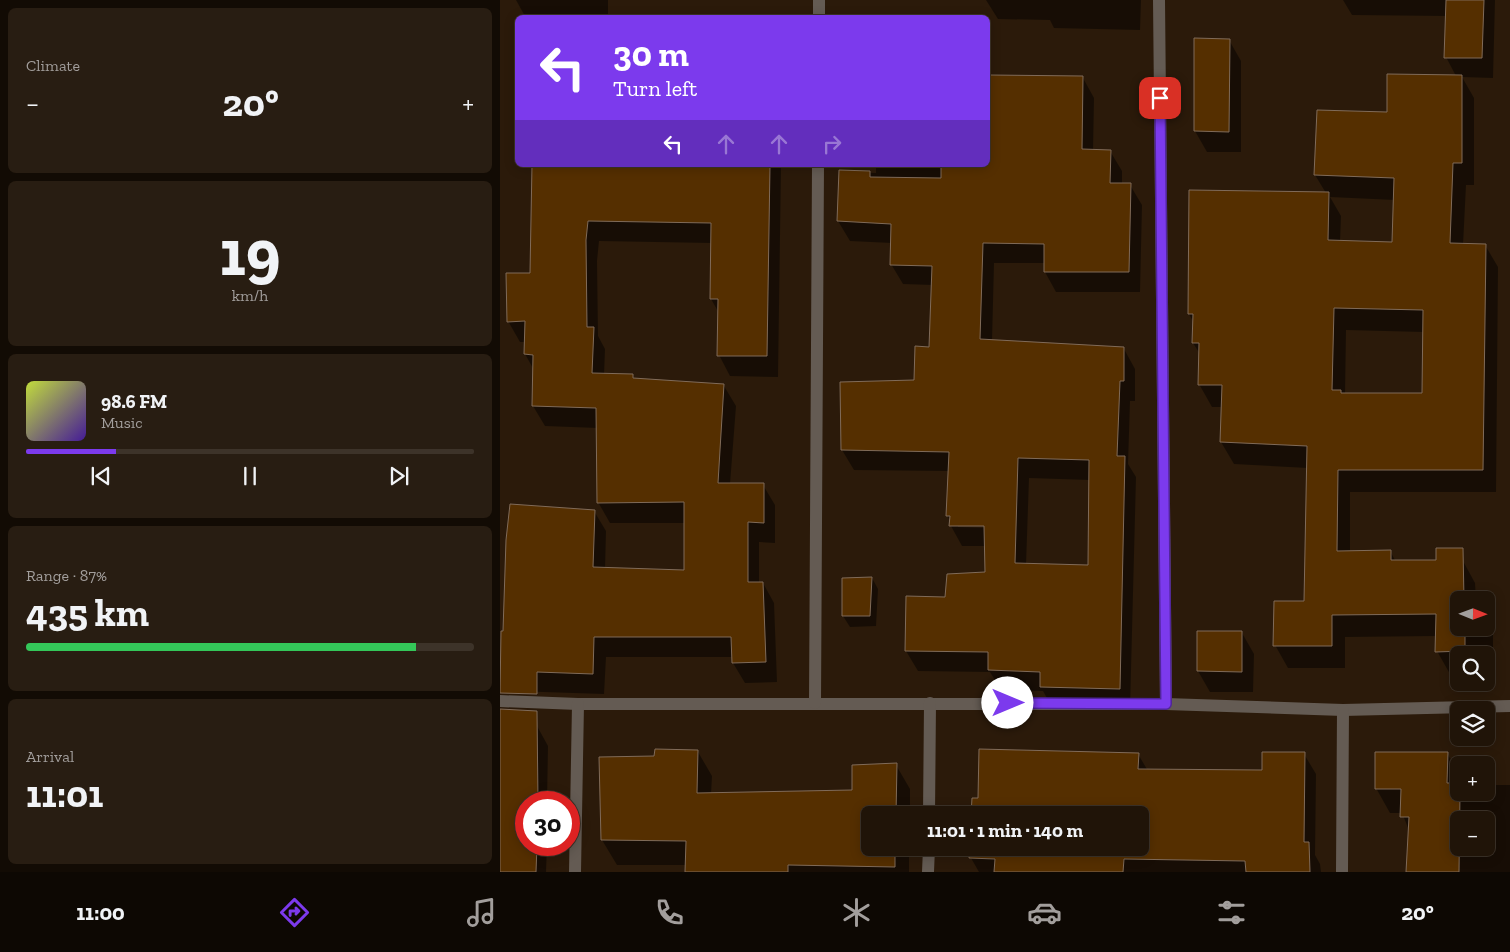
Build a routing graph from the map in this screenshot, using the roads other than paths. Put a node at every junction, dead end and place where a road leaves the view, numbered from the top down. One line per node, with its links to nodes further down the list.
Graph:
1 (819, 0): 3 (street)
2 (1159, 0): 9 (street)
3 (819, 15)
4 (818, 167): 6 (street)
5 (500, 701): 8 (street)
6 (815, 703): 7 (street); 8 (street)
7 (930, 703): 9 (street); 12 (street)
8 (578, 704): 14 (street)
9 (1166, 704): 11 (street)
10 (1510, 706): 11 (street)
11 (1343, 710): 16 (street)
12 (929, 806)
13 (929, 856): 15 (street)
14 (575, 872)
15 (928, 872)
16 (1342, 872)

